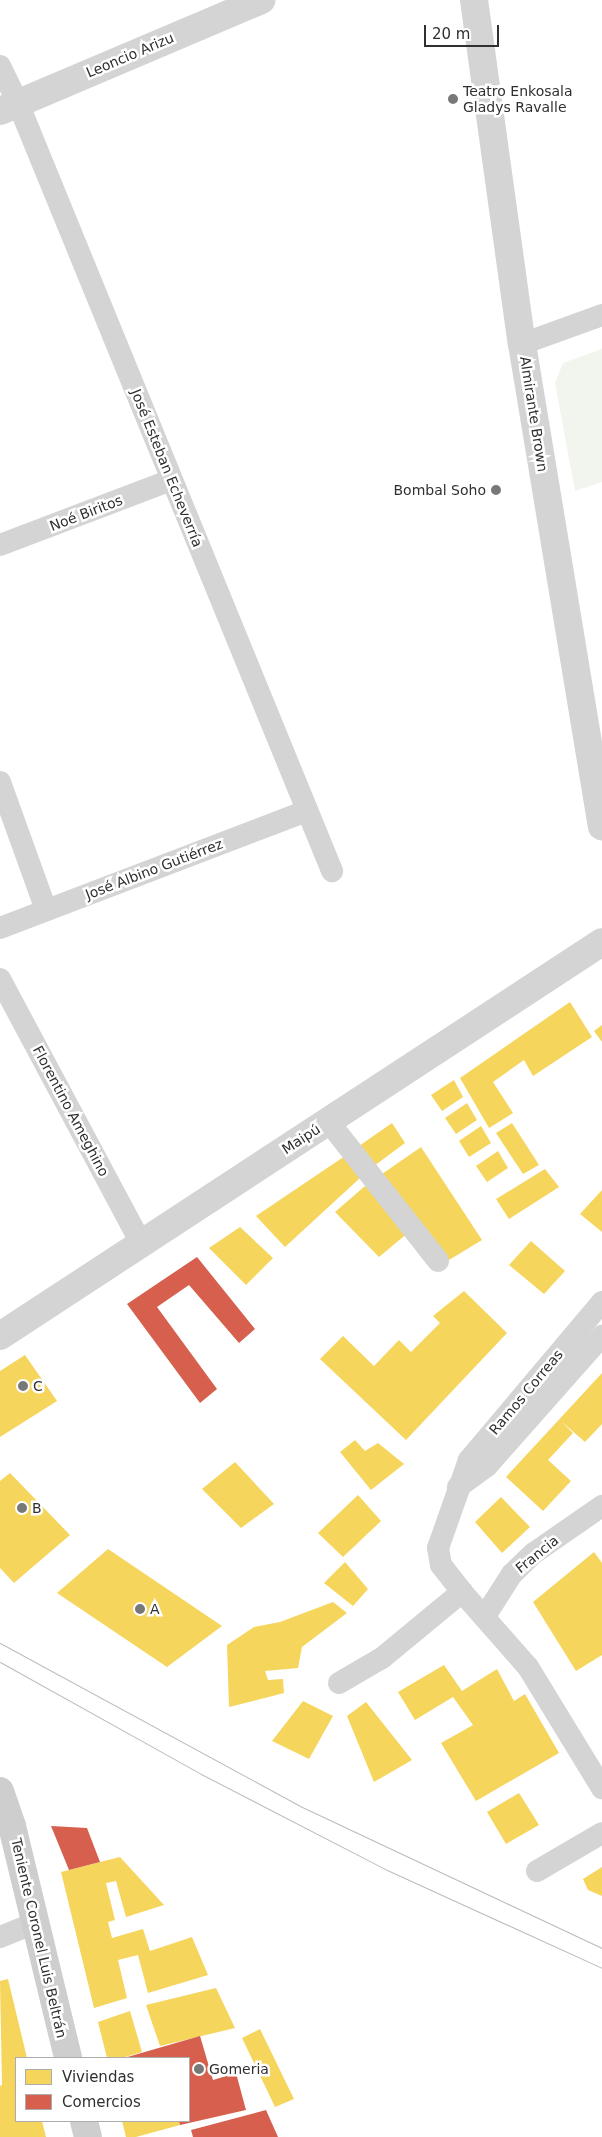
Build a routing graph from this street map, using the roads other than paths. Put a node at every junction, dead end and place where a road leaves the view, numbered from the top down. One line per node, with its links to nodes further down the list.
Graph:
1 (261, 0): 4 (street, Leoncio Arizu)
2 (474, 0): 6 (street, Almirante Brown)
3 (0, 66): 4 (street, José Esteban Echeverría)
4 (9, 107): 7 (street, José Esteban Echeverría)
5 (602, 315): 6 (street)
6 (522, 344): 11 (street, Almirante Brown)
7 (171, 480): 8 (street, Noé Biritos); 10 (street, José Esteban Echeverría)
8 (0, 545)
9 (0, 782): 13 (street)
10 (307, 811): 12 (street, José Esteban Echeverría); 13 (street, José Albino Gutiérrez)
11 (602, 826)
12 (332, 871)
13 (46, 910): 14 (street, José Albino Gutiérrez)
14 (0, 928)
15 (602, 942): 17 (street, Maipú)
16 (0, 978): 18 (street, Florentino Ameghino)
17 (328, 1121): 18 (street, Maipú); 19 (street)
18 (142, 1244): 21 (street, Maipú)
19 (438, 1261)
20 (602, 1302): 23 (street, Ramos Correas)
21 (0, 1336)
22 (602, 1336): 23 (street, Ramos Correas)
23 (458, 1487): 25 (street, Ramos Correas)
24 (602, 1506): 26 (street, Francia)
25 (462, 1592): 26 (street); 27 (street)
26 (485, 1616): 28 (street)
27 (339, 1683)
28 (602, 1788)
29 (0, 1791): 30 (main road, Teniente Coronel Luis Beltrán)
30 (6, 1822): 33 (main road, Teniente Coronel Luis Beltrán)
31 (602, 1833): 32 (street)
32 (537, 1871)
33 (35, 1923): 34 (street); 35 (main road, Teniente Coronel Luis Beltrán)
34 (0, 1937)
35 (68, 2057)
36 (84, 2122): 37 (main road)
37 (88, 2137)

